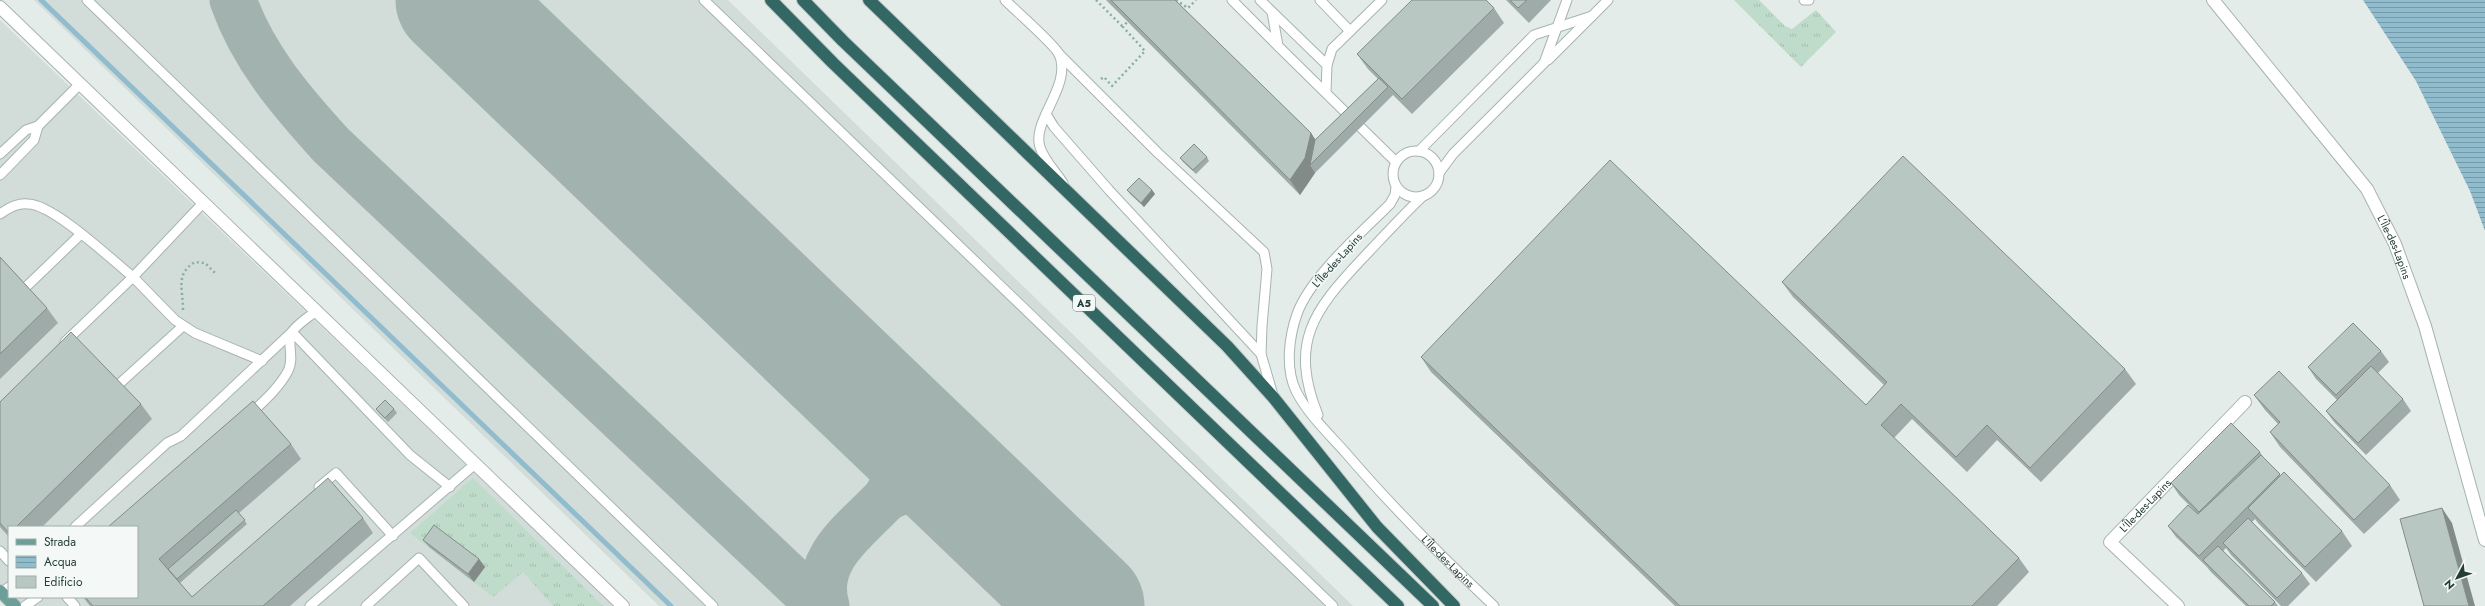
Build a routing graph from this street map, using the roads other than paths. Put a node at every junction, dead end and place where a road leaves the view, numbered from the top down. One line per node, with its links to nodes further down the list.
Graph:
1 (87, 0): 69 (lane)
2 (704, 0): 70 (lane)
3 (771, 0): 71 (highway, A5)
4 (804, 0): 72 (highway, A5)
5 (869, 0): 36 (highway)
6 (1006, 0): 22 (lane)
7 (1232, 0): 21 (lane)
8 (1260, 0): 17 (lane)
9 (1320, 0): 20 (lane)
10 (1567, 0): 19 (lane)
11 (1608, 0): 18 (lane, L'Île-des-Lapins)
12 (1804, 0): 13 (lane)
13 (1809, 0)
14 (2213, 0): 58 (street, L'Île-des-Lapins)
15 (1380, 1): 20 (lane)
16 (0, 7): 25 (street)
17 (1272, 12): 21 (lane); 24 (lane)
18 (1592, 16): 19 (lane); 23 (lane, L'Île-des-Lapins)
19 (1558, 27): 23 (lane); 29 (lane)
20 (1350, 31): 24 (lane)
21 (1278, 46): 26 (lane)
22 (1058, 53): 27 (lane); 46 (lane)
23 (1544, 63): 32 (lane, L'Île-des-Lapins)
24 (1327, 65): 26 (lane)
25 (80, 84): 28 (lane); 37 (street)
26 (1326, 92): 31 (lane)
27 (1046, 114): 36 (lane); 46 (lane)
28 (38, 126): 30 (lane); 33 (lane)
29 (1419, 151): 31 (lane); 32 (lane)
30 (0, 154)
31 (1396, 162): 34 (lane, L'Île-des-Lapins)
32 (1439, 173): 35 (lane, L'Île-des-Lapins)
33 (0, 175)
34 (1396, 187): 35 (lane); 52 (lane, L'Île-des-Lapins)
35 (1423, 196): 52 (lane, L'Île-des-Lapins)
36 (1073, 197): 49 (highway)
37 (203, 203): 40 (lane); 42 (street)
38 (0, 214): 39 (lane)
39 (81, 234): 40 (lane); 41 (lane)
40 (133, 277): 43 (lane); 45 (lane)
41 (25, 288)
42 (316, 311): 44 (lane); 53 (street)
43 (183, 326): 47 (lane); 48 (lane)
44 (292, 332): 47 (lane); 51 (lane); 54 (lane)
45 (56, 350)
46 (1261, 354): 49 (lane)
47 (262, 361): 56 (lane)
48 (118, 385)
49 (1273, 397): 73 (highway)
50 (2245, 402): 75 (street, L'Île-des-Lapins)
51 (243, 420)
52 (1323, 428): 74 (lane, L'Île-des-Lapins)
53 (475, 464): 54 (lane); 68 (street)
54 (450, 487): 57 (lane)
55 (311, 494): 57 (lane)
56 (76, 526)
57 (393, 536): 65 (lane)
58 (2485, 540)
59 (0, 551): 60 (lane)
60 (8, 560)
61 (37, 598): 63 (lane)
62 (68, 598): 64 (lane)
63 (25, 606)
64 (75, 606)
65 (310, 606)
66 (366, 606): 67 (lane)
67 (464, 606)
68 (623, 606)
69 (713, 606)
70 (1333, 606)
71 (1398, 606)
72 (1433, 606)
73 (1454, 606)
74 (1494, 606)
75 (2178, 606)

